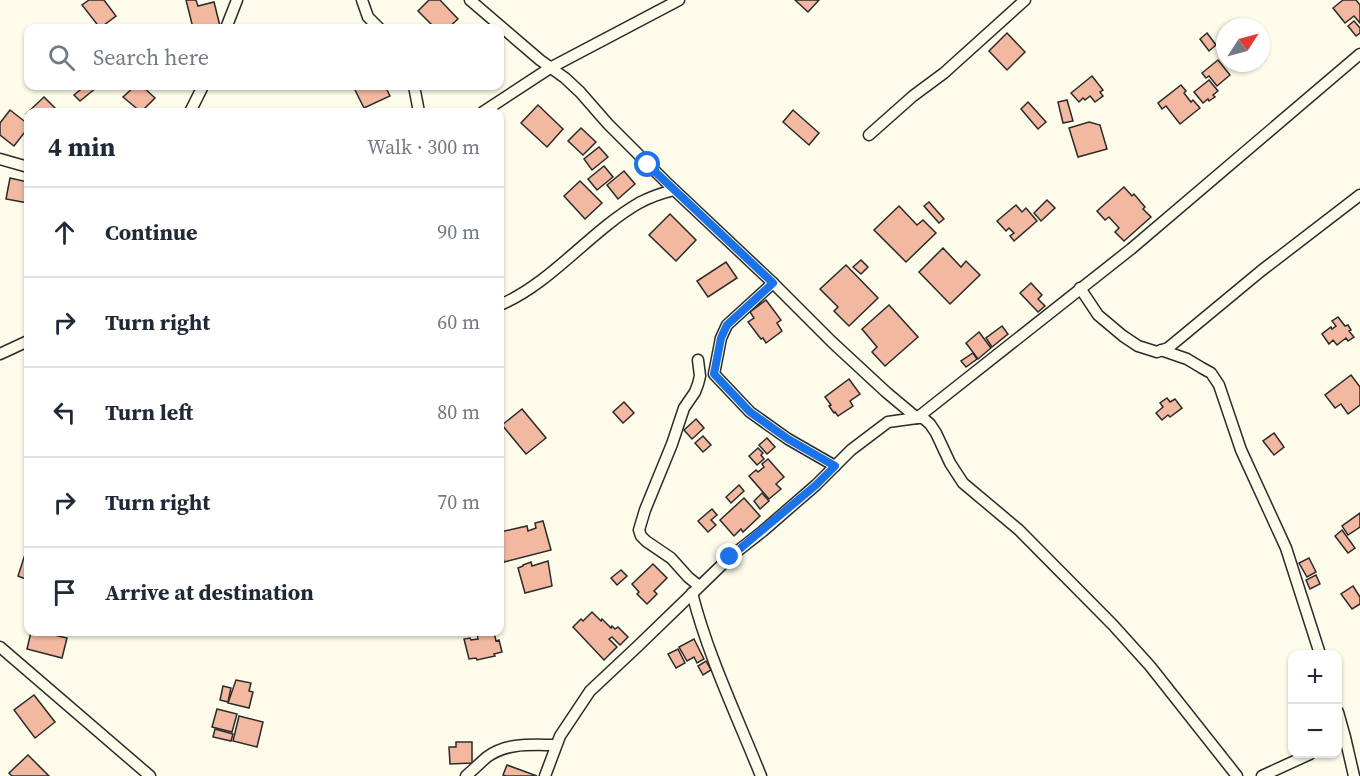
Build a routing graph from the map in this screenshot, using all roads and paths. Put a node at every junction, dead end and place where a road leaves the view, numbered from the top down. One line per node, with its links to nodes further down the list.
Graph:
1 (237, 0): 6 (street)
2 (362, 0): 7 (street)
3 (470, 0): 8 (street)
4 (679, 0): 11 (street)
5 (1025, 0): 17 (street)
6 (228, 24)
7 (375, 24)
8 (498, 24)
9 (504, 29): 11 (street)
10 (1360, 54): 23 (street)
11 (550, 68): 16 (street); 20 (street)
12 (201, 90): 14 (street)
13 (415, 90): 15 (street)
14 (192, 108)
15 (419, 108)
16 (489, 108)
17 (869, 135)
18 (0, 159): 19 (street)
19 (24, 166)
20 (674, 190): 22 (street); 24 (street)
21 (1360, 195): 26 (street)
22 (773, 283): 29 (street); 30 (street)
23 (1080, 288): 26 (street); 29 (street)
24 (504, 302)
25 (24, 343): 27 (street)
26 (1161, 350): 33 (street)
27 (0, 354)
28 (698, 360): 31 (street)
29 (917, 418): 30 (street); 41 (street)
30 (835, 466): 31 (street)
31 (696, 589): 35 (street); 40 (street)
32 (0, 647): 37 (street)
33 (1319, 650)
34 (1342, 742): 43 (street)
35 (556, 745): 38 (street); 39 (street)
36 (1300, 758): 42 (street)
37 (150, 776)
38 (466, 776)
39 (545, 776)
40 (761, 776)
41 (1237, 776)
42 (1262, 776)
43 (1354, 776)

